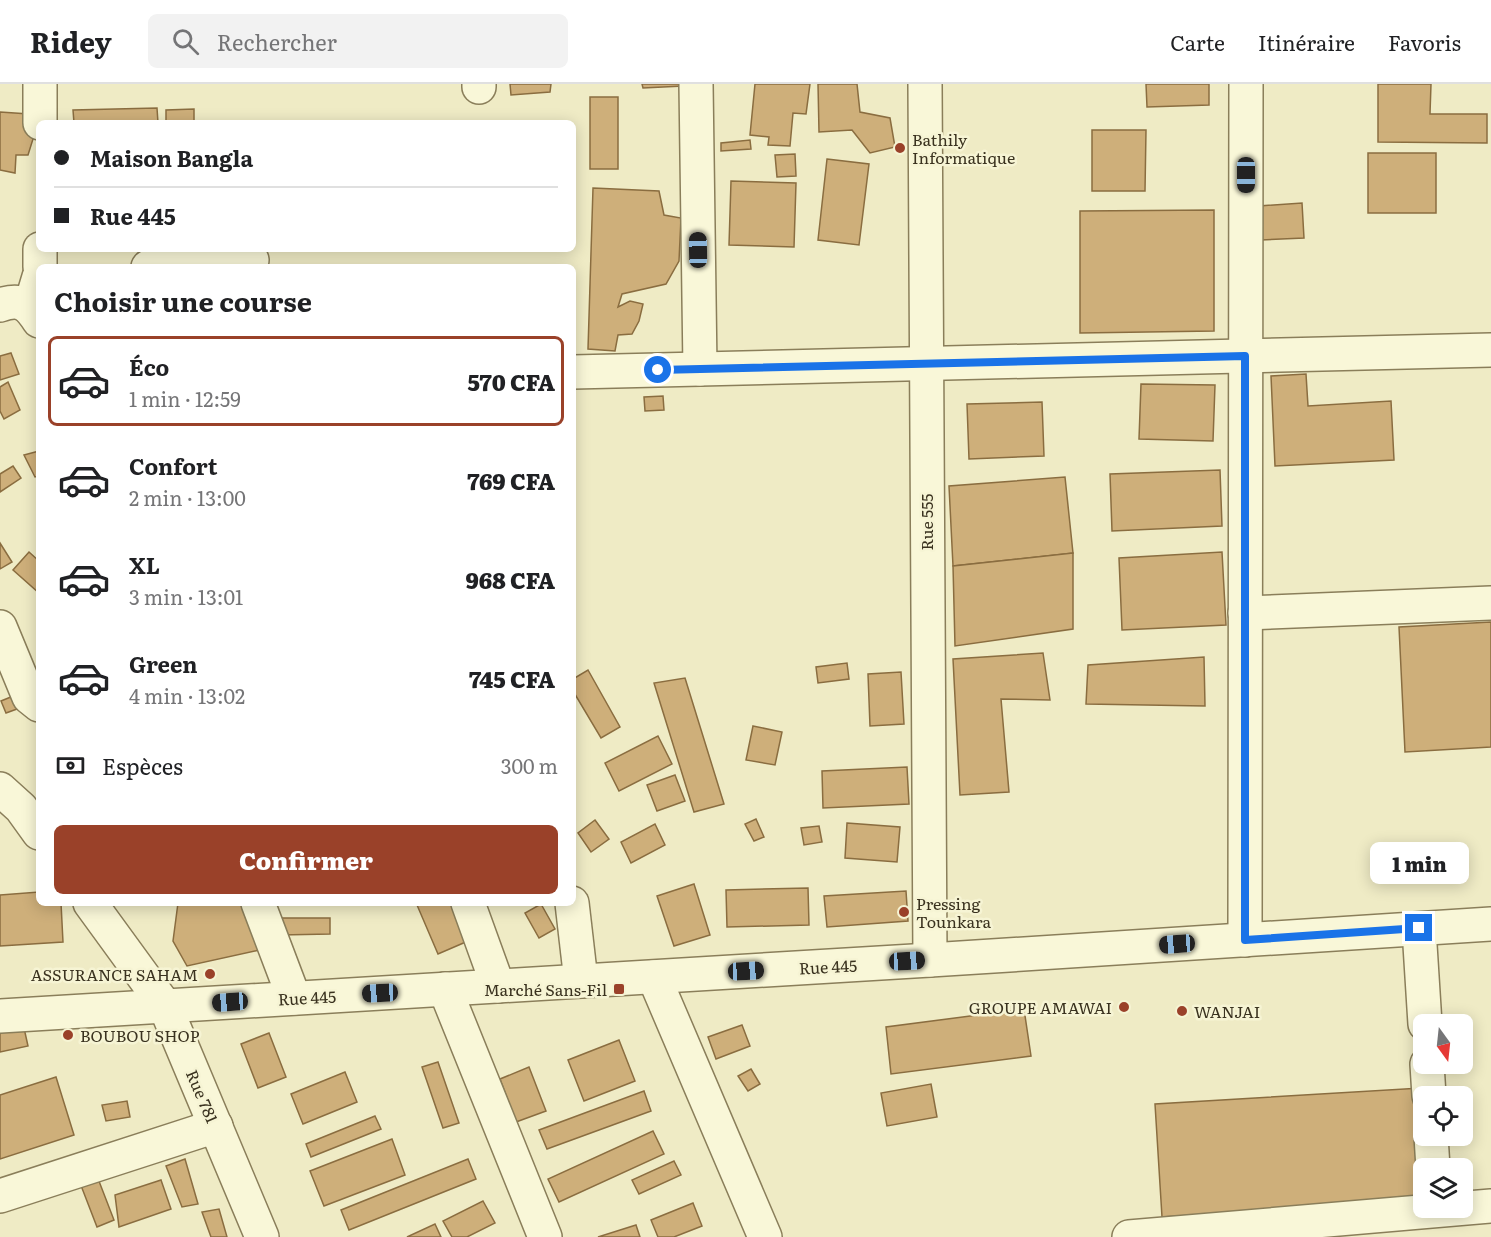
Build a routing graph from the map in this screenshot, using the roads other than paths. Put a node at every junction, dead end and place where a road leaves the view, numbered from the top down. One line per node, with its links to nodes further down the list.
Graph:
1 (40, 84): 5 (street)
2 (696, 84): 11 (street)
3 (925, 84): 10 (street, Rue 555)
4 (1246, 84): 9 (street)
5 (40, 120)
6 (252, 261): 7 (street)
7 (200, 264)
8 (1491, 350): 9 (street)
9 (1245, 356): 10 (street); 14 (street)
10 (925, 364): 11 (street); 26 (street, Rue 555)
11 (700, 369): 12 (street)
12 (576, 372)
13 (1491, 603): 14 (street)
14 (1245, 614): 25 (street)
15 (0, 627): 16 (street)
16 (36, 703)
17 (0, 789): 18 (street)
18 (36, 829)
19 (92, 906): 32 (street, Rue 781)
20 (259, 906): 31 (street)
21 (469, 906): 29 (street)
22 (572, 906): 28 (street)
23 (1491, 924): 24 (street, Rue 445)
24 (1419, 928): 25 (street, Rue 445); 33 (street)
25 (1245, 940): 26 (street, Rue 445)
26 (930, 960): 27 (street, Rue 445)
27 (654, 977): 28 (street, Rue 445); 42 (street)
28 (581, 981): 29 (street, Rue 445)
29 (498, 986): 30 (street, Rue 445)
30 (445, 989): 31 (street, Rue 445); 41 (street)
31 (294, 998): 32 (street, Rue 445)
32 (165, 1006): 34 (street, Rue 445); 35 (street, Rue 781)
33 (1424, 1014)
34 (0, 1016)
35 (216, 1126): 36 (street); 40 (street, Rue 781)
36 (0, 1196)
37 (1491, 1206): 38 (street)
38 (1473, 1210)
39 (1435, 1218): 43 (street)
40 (262, 1237)
41 (545, 1237)
42 (765, 1237)
43 (1129, 1237)

